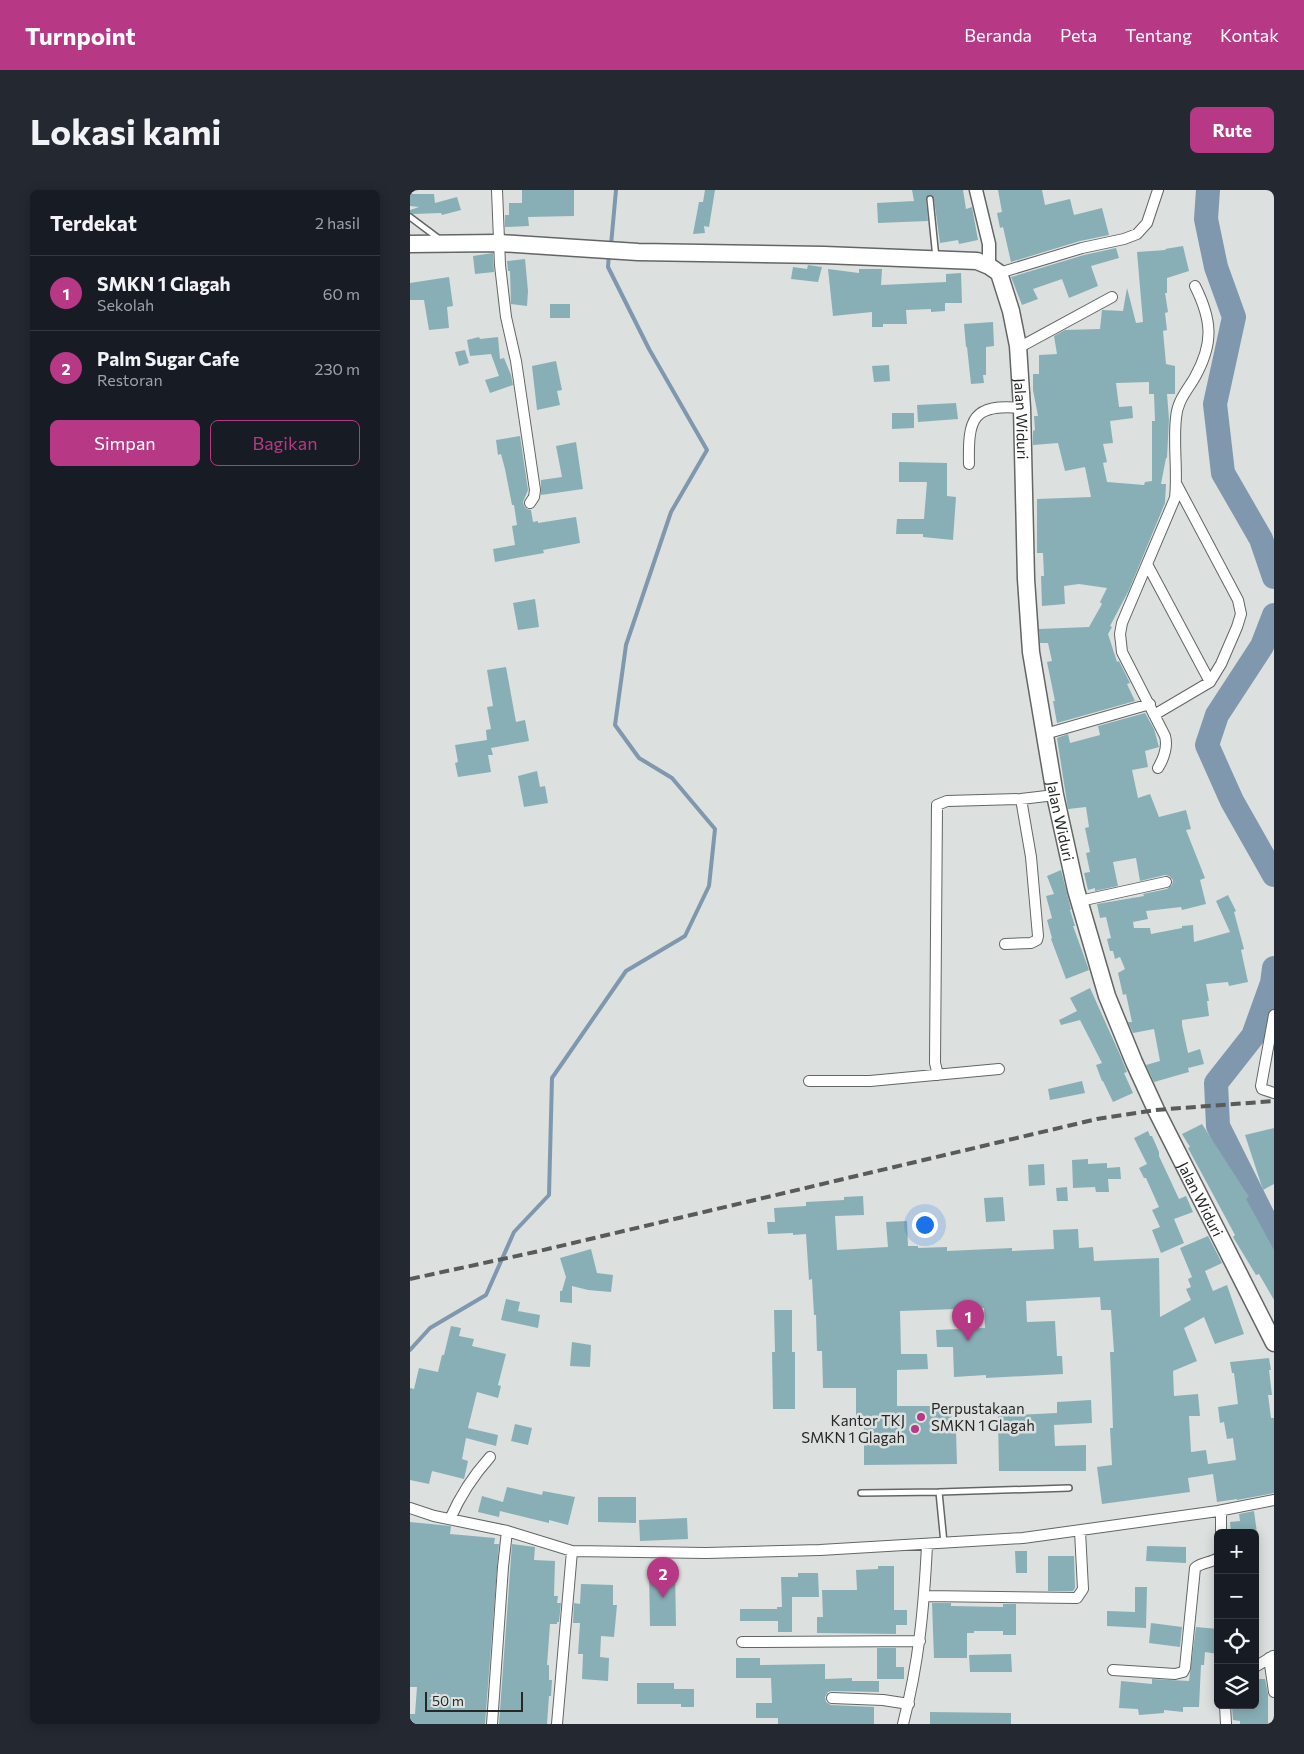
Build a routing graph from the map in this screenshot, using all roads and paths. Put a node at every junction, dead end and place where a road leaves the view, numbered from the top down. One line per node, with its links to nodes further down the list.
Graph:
1 (497, 190): 7 (street)
2 (976, 190): 10 (street)
3 (1158, 190): 10 (street)
4 (930, 199): 9 (lane)
5 (410, 217): 6 (lane)
6 (445, 243): 7 (main road); 8 (main road)
7 (500, 243): 9 (main road); 17 (street)
8 (410, 244)
9 (936, 260): 10 (main road)
10 (994, 269): 13 (main road, Jalan Widuri)
11 (1195, 286): 16 (street)
12 (1112, 297): 13 (street)
13 (1017, 342): 14 (main road, Jalan Widuri)
14 (1017, 407): 15 (street); 22 (main road, Jalan Widuri)
15 (969, 464)
16 (1177, 485): 18 (street); 19 (street)
17 (530, 503)
18 (1147, 564): 19 (street); 20 (street)
19 (1210, 682): 21 (street)
20 (1150, 704): 21 (street); 22 (street)
21 (1154, 714): 23 (street)
22 (1046, 734): 24 (main road, Jalan Widuri)
23 (1158, 768)
24 (1049, 795): 25 (street); 27 (main road, Jalan Widuri)
25 (1024, 798): 28 (street); 31 (street)
26 (1166, 882): 27 (street)
27 (1080, 901): 34 (main road, Jalan Widuri)
28 (1005, 944)
29 (1274, 1015): 33 (street)
30 (999, 1070): 31 (street)
31 (938, 1075): 32 (street)
32 (809, 1081)
33 (1274, 1093)
34 (1274, 1343)
35 (490, 1457): 42 (street)
36 (1069, 1488): 37 (lane)
37 (939, 1492): 38 (lane); 46 (lane)
38 (861, 1493)
39 (1274, 1500): 41 (street)
40 (410, 1508): 42 (street)
41 (1221, 1511): 43 (street); 45 (street)
42 (450, 1519): 44 (street)
43 (1221, 1529)
44 (507, 1531): 48 (street); 60 (street)
45 (1080, 1531): 46 (street); 50 (street)
46 (944, 1544): 47 (street)
47 (927, 1545): 48 (street); 50 (street)
48 (572, 1551): 61 (street)
49 (1214, 1560): 55 (street)
50 (925, 1596): 51 (street)
51 (920, 1641): 52 (street); 58 (street)
52 (742, 1642)
53 (1272, 1657): 54 (street); 56 (street)
54 (1259, 1665)
55 (1113, 1670)
56 (1274, 1692)
57 (832, 1698): 58 (street)
58 (909, 1704): 62 (street)
59 (1226, 1709): 63 (street)
60 (492, 1724)
61 (557, 1724)
62 (903, 1724)
63 (1226, 1724)

